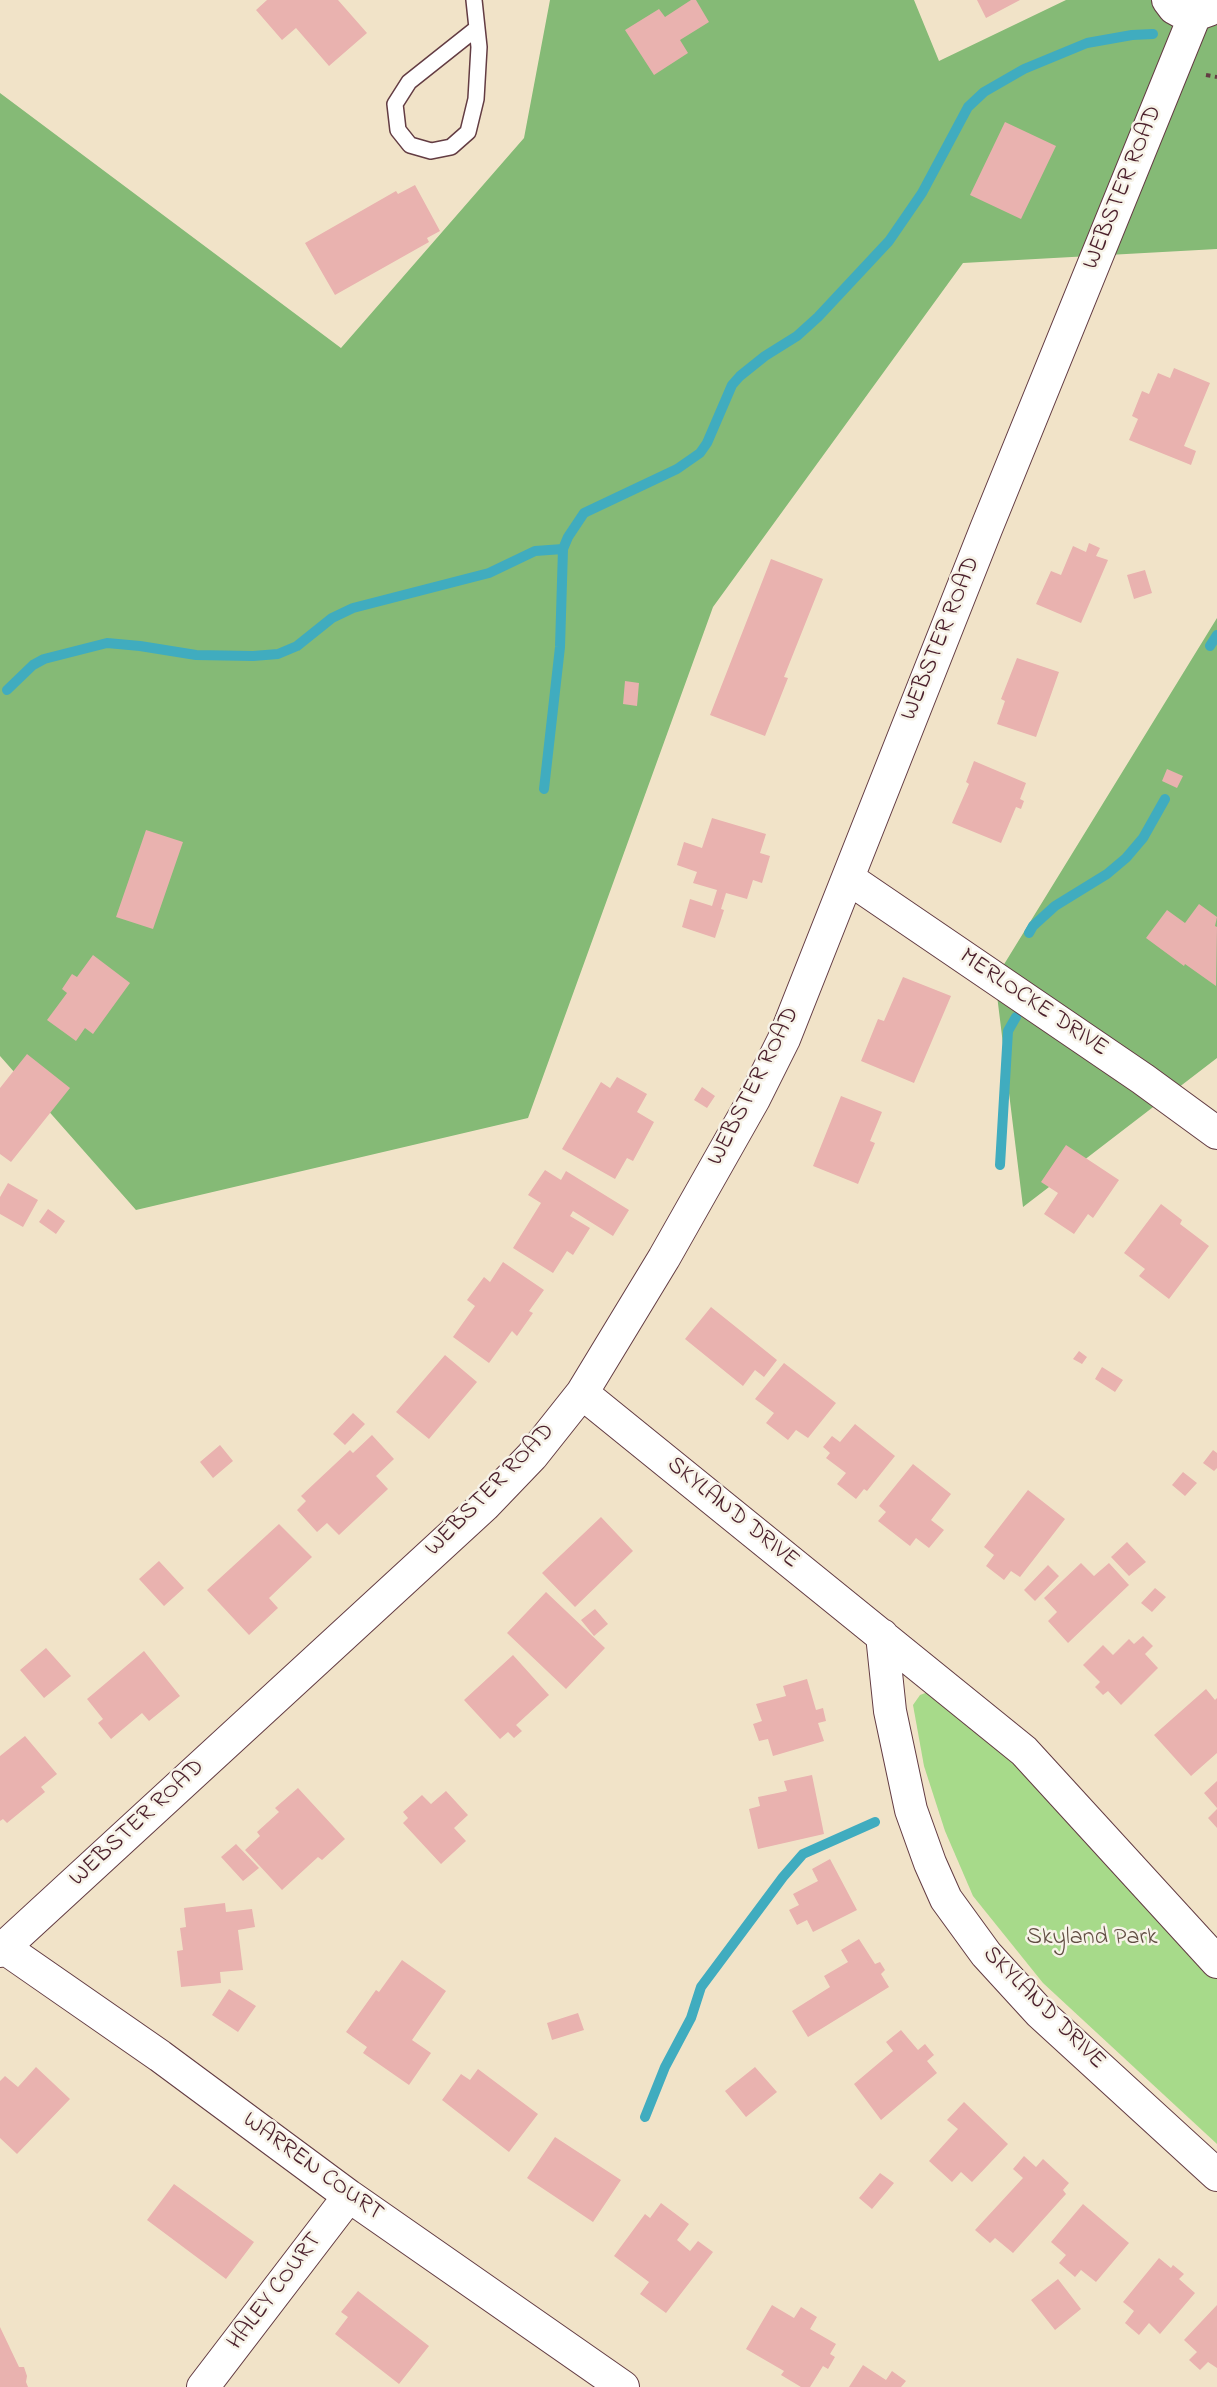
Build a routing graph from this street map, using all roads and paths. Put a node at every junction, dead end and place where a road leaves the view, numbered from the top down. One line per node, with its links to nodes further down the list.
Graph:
1 (474, 0): 3 (lane)
2 (1193, 6): 4 (street, WEBSTER ROAD)
3 (477, 28): 3 (lane)
4 (848, 878): 5 (street, MERLOCKE DRIVE); 6 (street, WEBSTER ROAD)
5 (1217, 1132)
6 (582, 1393): 7 (street, SKYLAND DRIVE); 8 (street, WEBSTER ROAD)
7 (882, 1635): 9 (street, SKYLAND DRIVE); 10 (street, SKYLAND DRIVE)
8 (2, 1949): 11 (street, WARREN COURT)
9 (1217, 1962)
10 (1217, 2175)
11 (349, 2196): 12 (street, HALEY COURT); 13 (street, WARREN COURT)
12 (203, 2387)
13 (623, 2387)

